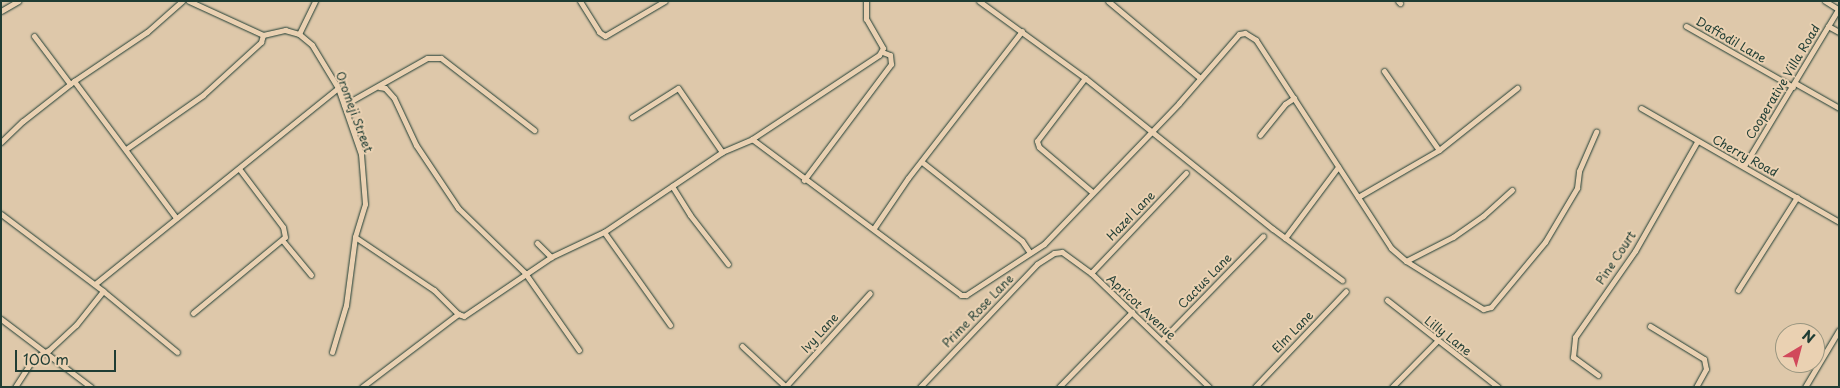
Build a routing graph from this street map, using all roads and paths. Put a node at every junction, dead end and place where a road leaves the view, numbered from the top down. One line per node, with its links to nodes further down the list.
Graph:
1 (18, 1): 13 (street)
2 (182, 1): 25 (street)
3 (189, 1): 11 (street)
4 (315, 1): 18 (street)
5 (580, 1): 6 (street)
6 (664, 1)
7 (866, 1): 21 (street)
8 (979, 1): 16 (street)
9 (1108, 1): 24 (street)
10 (1825, 1): 12 (street)
11 (202, 3): 19 (street)
12 (1838, 8): 15 (street, Cooperative Villa Road)
13 (1, 12)
14 (1686, 26): 26 (street, Daffodil Lane)
15 (1828, 26): 17 (street); 26 (street, Cooperative Villa Road)
16 (1022, 30): 23 (street); 45 (street)
17 (1839, 32)
18 (299, 34): 19 (street); 28 (street, Oromeji Street)
19 (263, 35): 42 (street)
20 (34, 36): 25 (street)
21 (882, 52): 39 (street); 50 (street)
22 (1384, 71): 43 (street)
23 (1085, 78): 36 (street); 53 (street)
24 (1200, 78): 30 (street); 36 (street)
25 (72, 82): 40 (street); 42 (street)
26 (1794, 85): 33 (street, Daffodil Lane); 46 (street, Cooperative Villa Road)
27 (379, 87): 31 (street); 35 (street); 71 (street)
28 (338, 88): 31 (street, Oromeji Street); 48 (street)
29 (1517, 88): 43 (street)
30 (1294, 98): 38 (street); 47 (street)
31 (344, 105): 62 (street, Oromeji Street)
32 (1641, 108): 41 (street, Cherry Road)
33 (1839, 108)
34 (632, 117): 44 (street)
35 (534, 130)
36 (1152, 130): 53 (street); 63 (street)
37 (1596, 132): 69 (street)
38 (1260, 136)
39 (752, 139): 44 (street); 50 (street)
40 (1, 142)
41 (1697, 142): 46 (street, Cherry Road); 95 (street, Pine Court)
42 (126, 149): 57 (street)
43 (1439, 150): 54 (street)
44 (722, 152): 51 (street)
45 (922, 162): 59 (street); 67 (street)
46 (1744, 166): 55 (street, Cherry Road)
47 (1338, 167): 54 (street); 63 (street)
48 (240, 170): 57 (street); 64 (street)
49 (1186, 173): 72 (street, Hazel Lane)
50 (804, 180): 59 (street)
51 (672, 186): 60 (street); 70 (street)
52 (1512, 190): 69 (street)
53 (1092, 192): 67 (street)
54 (1358, 197): 69 (street)
55 (1797, 197): 58 (street, Cherry Road); 76 (street)
56 (1, 214): 75 (street)
57 (176, 218): 75 (street)
58 (1839, 222)
59 (874, 228): 67 (street)
60 (604, 232): 68 (street); 85 (street)
61 (1263, 236): 88 (street, Cactus Lane)
62 (355, 237): 83 (street); 94 (street, Oromeji Street)
63 (1285, 238): 74 (street)
64 (282, 241): 73 (street); 82 (street)
65 (537, 243): 68 (street)
66 (1054, 252): 72 (street, Apricot Avenue); 101 (street, Prime Rose Lane)
67 (1030, 253)
68 (551, 256): 71 (street)
69 (1406, 262)
70 (728, 264)
71 (525, 273): 83 (street); 91 (street)
72 (1091, 273): 81 (street, Apricot Avenue)
73 (311, 275)
74 (1342, 280)
75 (94, 284): 77 (street)
76 (1738, 290)
77 (103, 291): 92 (street); 93 (street)
78 (1346, 291): 103 (street, Elm Lane)
79 (870, 293): 100 (street, Ivy Lane)
80 (1387, 300): 89 (street, Lilly Lane)
81 (1132, 312): 88 (street, Apricot Avenue); 96 (street)
82 (193, 313)
83 (458, 314): 99 (street)
84 (1, 319): 92 (street)
85 (670, 325)
86 (1650, 326): 106 (street)
87 (1838, 332): 107 (street)
88 (1162, 340): 102 (street, Apricot Avenue)
89 (1437, 341): 104 (street); 105 (street, Lilly Lane)
90 (742, 346): 100 (street)
91 (579, 350)
92 (42, 352): 97 (street); 98 (street)
93 (177, 352)
94 (332, 352)
95 (1598, 375)
96 (1063, 386)
97 (15, 387)
98 (91, 387)
99 (362, 387)
100 (786, 387)
101 (920, 387)
102 (1209, 387)
103 (1254, 387)
104 (1392, 387)
105 (1498, 387)
106 (1696, 387)
107 (1805, 387)

